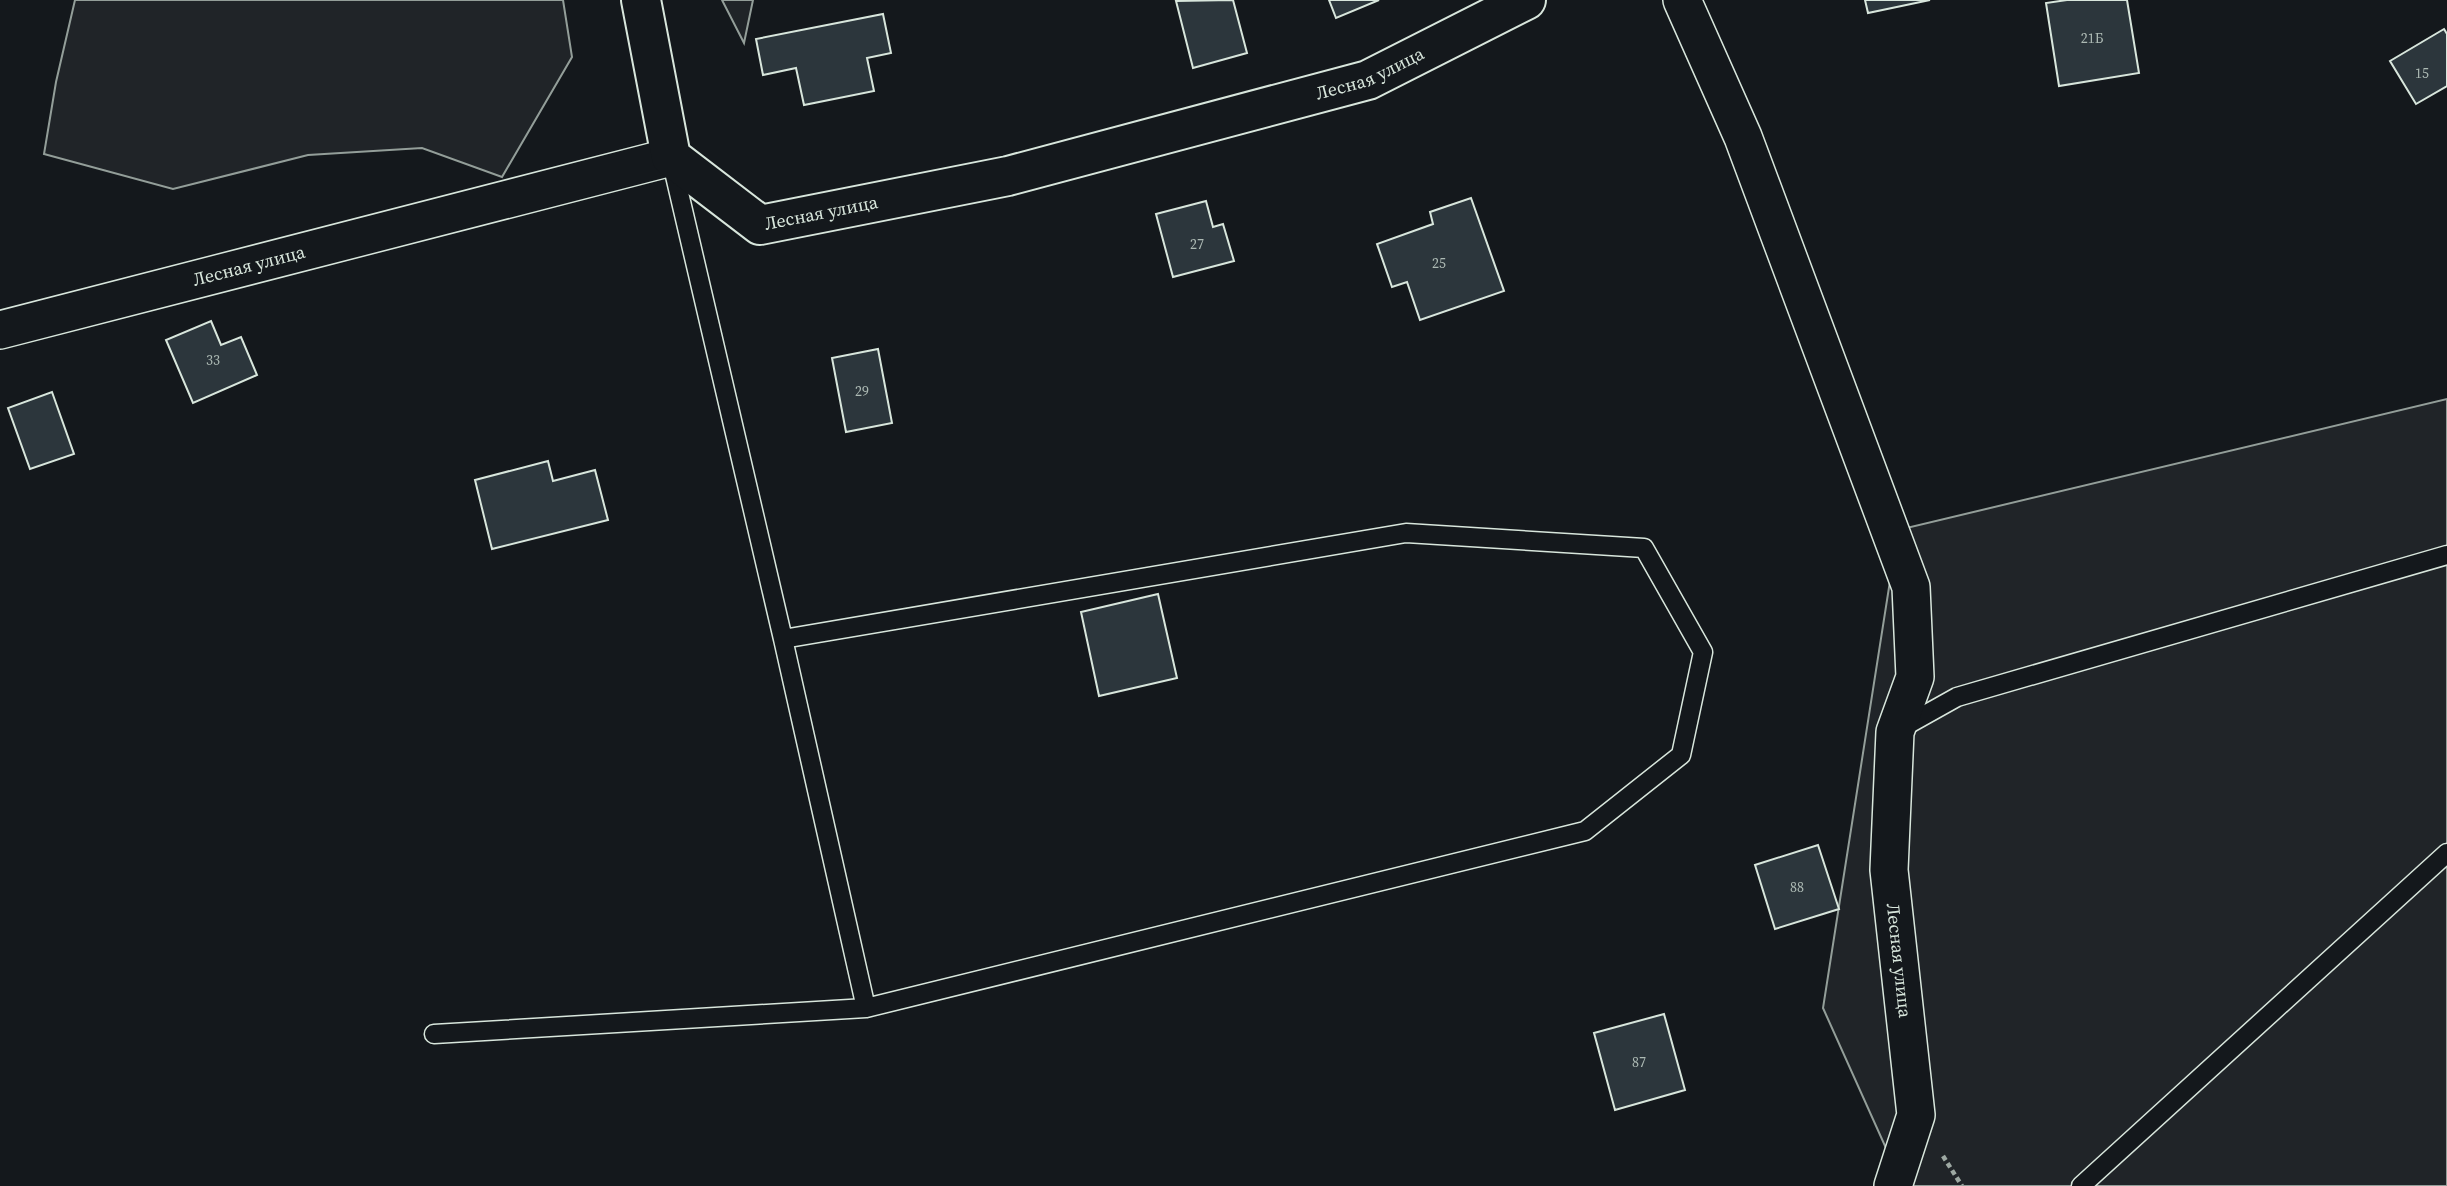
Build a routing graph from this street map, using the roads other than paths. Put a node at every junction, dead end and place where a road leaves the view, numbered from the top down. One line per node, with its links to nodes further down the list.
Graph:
1 (642, 0): 4 (street)
2 (1526, 0): 4 (street, Лесная улица)
3 (1682, 0): 8 (street, Лесная улица)
4 (671, 157): 5 (street, Лесная улица); 7 (lane)
5 (0, 330)
6 (2447, 555): 8 (lane)
7 (783, 639): 10 (lane); 10 (lane)
8 (1895, 732): 12 (street, Лесная улица)
9 (2447, 853): 13 (lane)
10 (866, 1008): 11 (lane)
11 (434, 1034)
12 (1892, 1186)
13 (2081, 1186)

